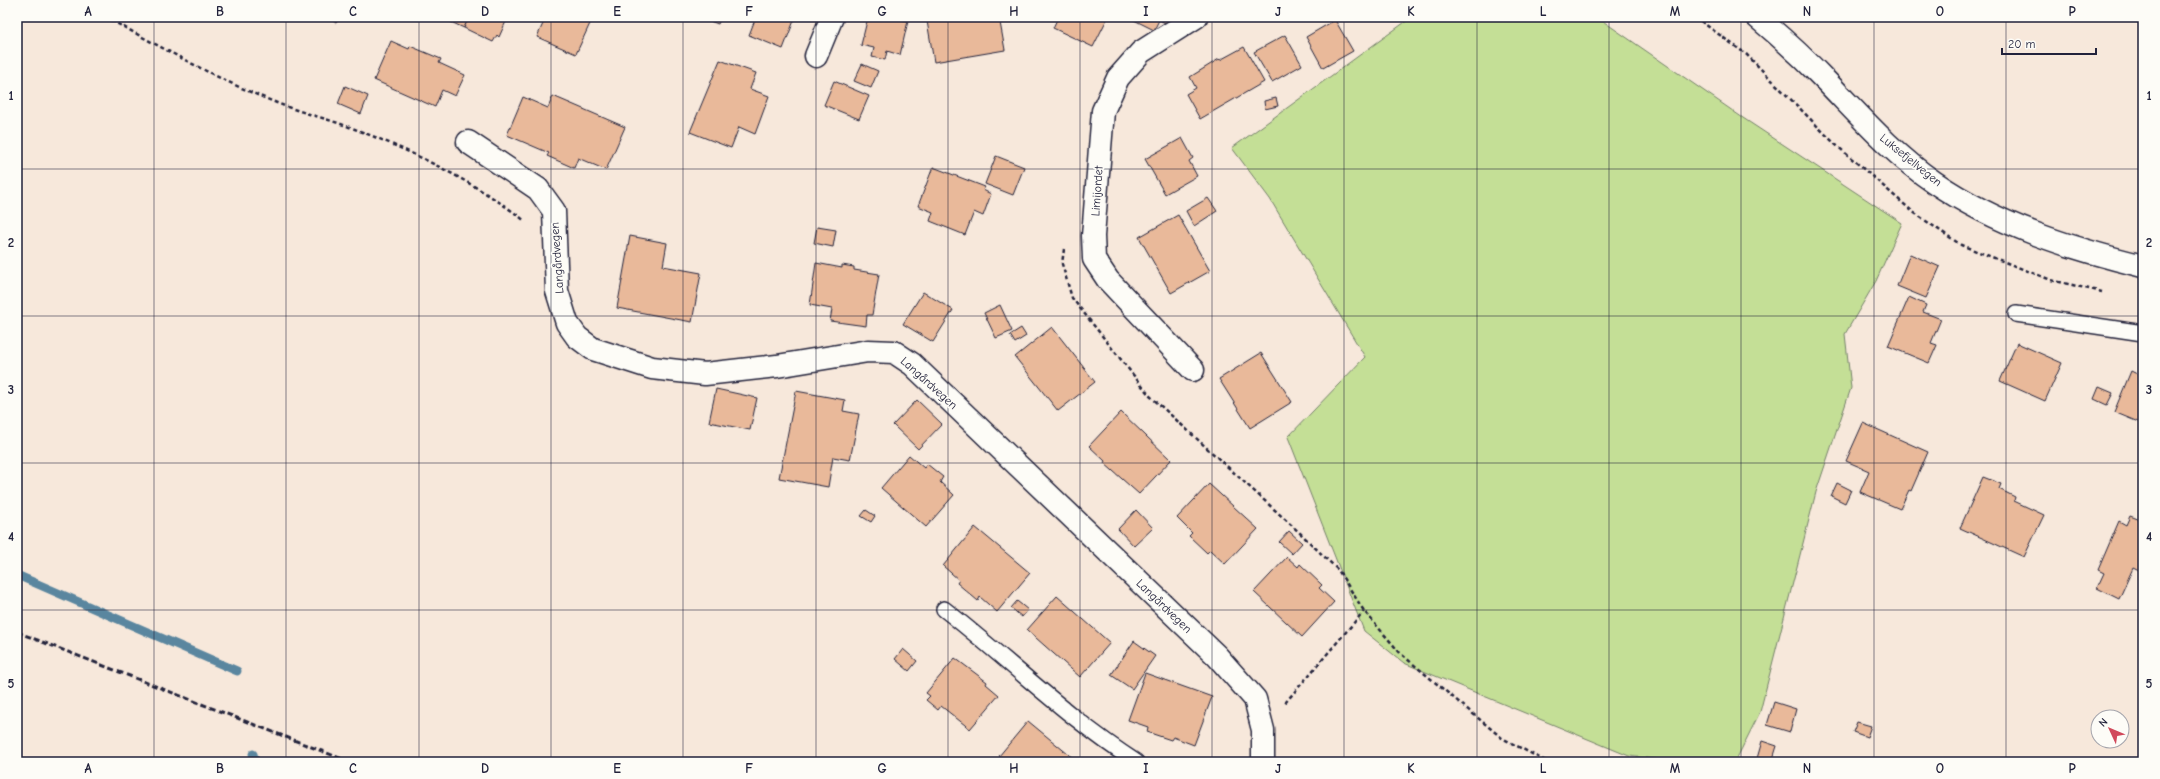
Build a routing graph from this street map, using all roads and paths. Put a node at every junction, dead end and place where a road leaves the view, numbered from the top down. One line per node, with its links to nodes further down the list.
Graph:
1 (105, 17): 7 (path)
2 (832, 17): 5 (street)
3 (1196, 17): 12 (street, Limijordet)
4 (1757, 17): 9 (street, Luksefjellvegen)
5 (816, 56)
6 (468, 142): 7 (street, Langårdvegen)
7 (556, 246): 15 (street, Langårdvegen)
8 (1065, 246): 14 (path)
9 (2143, 266)
10 (2016, 314): 11 (lane)
11 (2143, 333)
12 (1193, 370)
13 (944, 608): 16 (lane)
14 (1364, 611): 15 (path); 18 (path)
15 (1262, 730): 17 (street, Langårdvegen)
16 (1136, 762)
17 (1263, 762)
18 (1547, 762)

